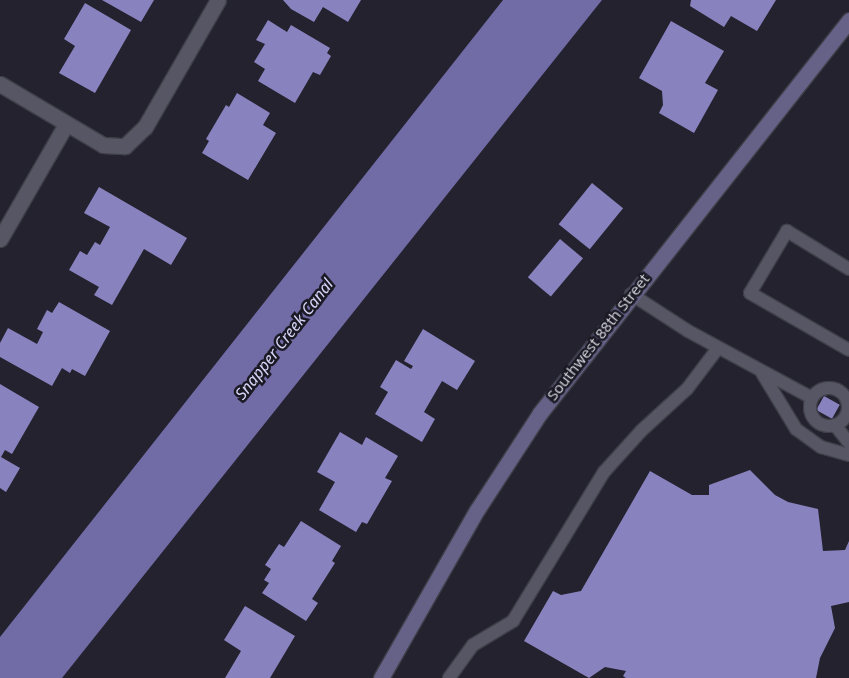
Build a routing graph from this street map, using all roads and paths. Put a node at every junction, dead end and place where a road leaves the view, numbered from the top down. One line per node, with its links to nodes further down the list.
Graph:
1 (218, 0): 4 (street)
2 (849, 20): 7 (street, Southwest 88th Street)
3 (0, 84): 4 (street)
4 (66, 124): 5 (street)
5 (0, 239)
6 (849, 269): 9 (lane)
7 (630, 294): 8 (lane); 15 (street, Southwest 88th Street)
8 (718, 348): 10 (lane); 16 (lane)
9 (849, 350)
10 (762, 373): 11 (lane); 14 (lane)
11 (812, 398): 12 (lane); 12 (lane)
12 (843, 421): 13 (lane)
13 (849, 443)
14 (849, 455)
15 (381, 678)
16 (449, 678)

